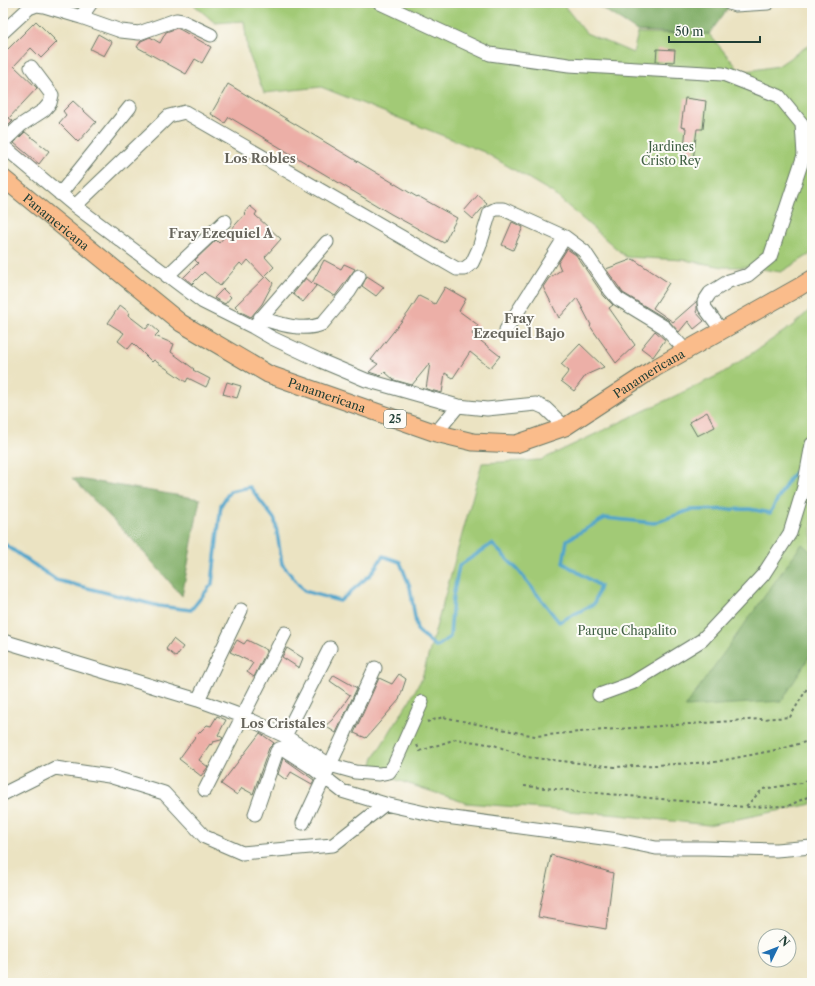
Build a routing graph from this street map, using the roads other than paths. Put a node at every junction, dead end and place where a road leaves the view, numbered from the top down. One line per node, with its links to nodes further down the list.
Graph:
1 (91, 3): 5 (street)
2 (380, 3): 23 (street)
3 (729, 3): 4 (street)
4 (768, 3)
5 (81, 17): 6 (street); 7 (street)
6 (3, 32)
7 (211, 35)
8 (31, 67): 10 (street)
9 (130, 107): 13 (street)
10 (3, 142)
11 (3, 146): 13 (street)
12 (3, 178): 27 (main road, Panamericana / 25)
13 (60, 194): 14 (street)
14 (75, 206): 16 (street); 18 (street)
15 (225, 221): 18 (street)
16 (565, 237): 22 (street); 24 (street)
17 (327, 242): 21 (street)
18 (168, 276): 21 (street)
19 (359, 276): 21 (street)
20 (812, 279): 23 (main road, Panamericana / 25)
21 (257, 322): 25 (street)
22 (506, 330)
23 (722, 332): 24 (main road, Panamericana / 25)
24 (686, 351): 26 (main road, Panamericana / 25)
25 (458, 406): 26 (street); 27 (street)
26 (565, 427): 27 (main road, Panamericana / 25)
27 (436, 433)
28 (812, 444): 34 (street)
29 (241, 610): 35 (street)
30 (285, 633): 37 (street)
31 (3, 641): 35 (street)
32 (330, 648): 38 (street)
33 (375, 668): 39 (street)
34 (599, 695)
35 (198, 700): 37 (street)
36 (422, 702): 39 (street)
37 (242, 716): 38 (street); 41 (street)
38 (285, 736): 39 (street)
39 (330, 765): 40 (street)
40 (324, 777): 43 (street); 44 (street); 45 (street)
41 (206, 790)
42 (3, 794): 43 (street)
43 (385, 804): 46 (street)
44 (254, 814)
45 (303, 823)
46 (812, 847)

